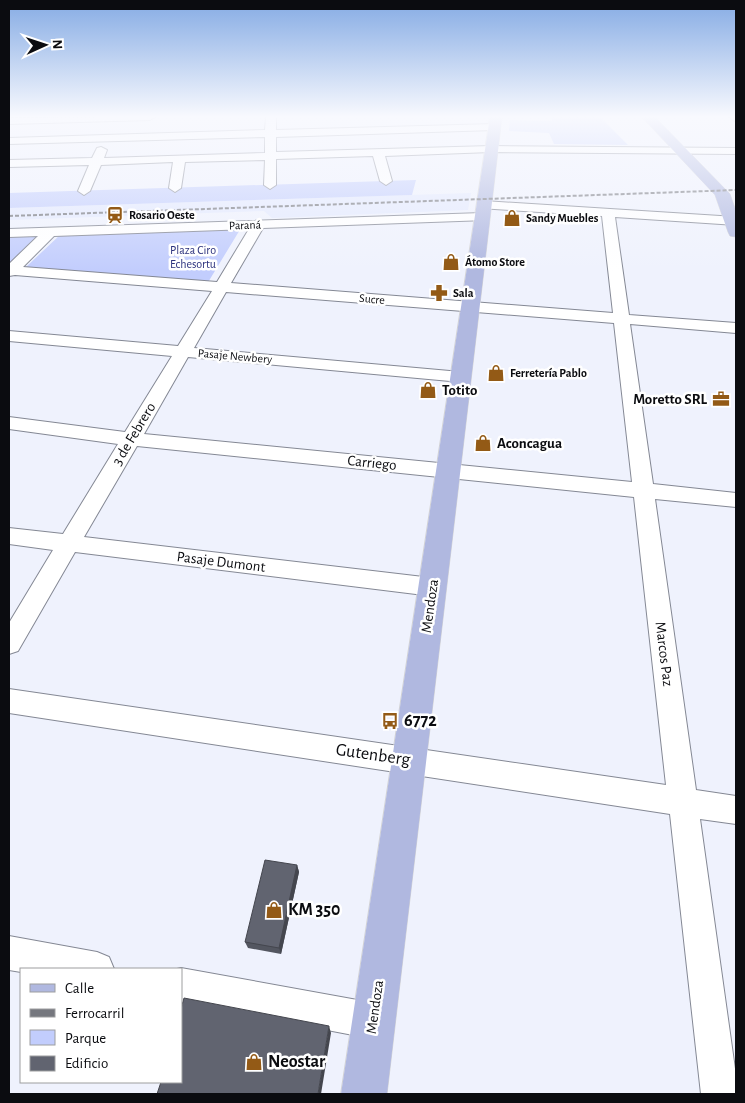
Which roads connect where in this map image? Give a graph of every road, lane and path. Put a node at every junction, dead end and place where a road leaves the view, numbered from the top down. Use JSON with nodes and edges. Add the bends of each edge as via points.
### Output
{"nodes":[{"id":1,"x":93,"y":168,"type":"edge"},
{"id":2,"x":178,"y":168,"type":"edge"},
{"id":3,"x":269,"y":168,"type":"edge"},
{"id":4,"x":383,"y":168,"type":"edge"},
{"id":5,"x":488,"y":168,"type":"edge"},
{"id":6,"x":698,"y":168,"type":"edge"},
{"id":7,"x":386,"y":181,"type":"dead end"},
{"id":8,"x":270,"y":185,"type":"dead end"},
{"id":9,"x":175,"y":188,"type":"dead end"},
{"id":10,"x":84,"y":191,"type":"dead end"},
{"id":11,"x":483,"y":211,"type":"junction"},
{"id":12,"x":608,"y":213,"type":"junction"},
{"id":13,"x":259,"y":224,"type":"junction"},
{"id":14,"x":735,"y":225,"type":"edge"},
{"id":15,"x":51,"y":231,"type":"junction"},
{"id":16,"x":9,"y":232,"type":"edge"},
{"id":17,"x":10,"y":271,"type":"edge"},
{"id":18,"x":221,"y":287,"type":"junction"},
{"id":19,"x":470,"y":307,"type":"junction"},
{"id":20,"x":621,"y":319,"type":"junction"},
{"id":21,"x":736,"y":328,"type":"edge"},
{"id":22,"x":9,"y":336,"type":"edge"},
{"id":23,"x":183,"y":352,"type":"junction"},
{"id":24,"x":461,"y":377,"type":"junction"},
{"id":25,"x":9,"y":424,"type":"edge"},
{"id":26,"x":131,"y":439,"type":"junction"},
{"id":27,"x":448,"y":471,"type":"junction"},
{"id":28,"x":643,"y":491,"type":"junction"},
{"id":29,"x":736,"y":500,"type":"edge"},
{"id":30,"x":9,"y":536,"type":"edge"},
{"id":31,"x":69,"y":543,"type":"junction"},
{"id":32,"x":432,"y":587,"type":"junction"},
{"id":33,"x":9,"y":644,"type":"edge"},
{"id":34,"x":9,"y":701,"type":"edge"},
{"id":35,"x":409,"y":761,"type":"junction"},
{"id":36,"x":683,"y":802,"type":"junction"},
{"id":37,"x":736,"y":810,"type":"edge"},
{"id":38,"x":9,"y":953,"type":"edge"},
{"id":39,"x":92,"y":968,"type":"edge"},
{"id":40,"x":182,"y":985,"type":"edge"},
{"id":41,"x":374,"y":1021,"type":"junction"},
{"id":42,"x":364,"y":1094,"type":"edge"},
{"id":43,"x":720,"y":1094,"type":"edge"}],
"edges":[{"from":1,"to":10,"type":"street"},
{"from":2,"to":9,"type":"street"},
{"from":3,"to":8,"type":"street"},
{"from":4,"to":7,"type":"street"},
{"from":5,"to":11,"type":"main road","name":"Mendoza"},
{"from":6,"to":14,"type":"main road","via":[[722,194]]},
{"from":11,"to":12,"type":"street","name":"Paraná"},
{"from":11,"to":13,"type":"street","name":"Paraná"},
{"from":11,"to":19,"type":"main road","name":"Mendoza"},
{"from":12,"to":14,"type":"street","name":"Paraná"},
{"from":12,"to":20,"type":"street","name":"Marcos Paz"},
{"from":13,"to":15,"type":"street","name":"Paraná"},
{"from":13,"to":18,"type":"street","name":"3 de Febrero"},
{"from":15,"to":16,"type":"street","name":"Paraná"},
{"from":15,"to":17,"type":"street"},
{"from":17,"to":18,"type":"street","name":"Sucre"},
{"from":18,"to":19,"type":"street","name":"Sucre"},
{"from":18,"to":23,"type":"street","name":"3 de Febrero"},
{"from":19,"to":20,"type":"street","name":"Sucre"},
{"from":19,"to":24,"type":"main road","name":"Mendoza"},
{"from":20,"to":21,"type":"street","name":"Sucre"},
{"from":20,"to":28,"type":"street","name":"Marcos Paz"},
{"from":22,"to":23,"type":"street","name":"Pasaje Newbery"},
{"from":23,"to":24,"type":"street","name":"Pasaje Newbery"},
{"from":23,"to":26,"type":"street","name":"3 de Febrero"},
{"from":24,"to":27,"type":"main road","name":"Mendoza"},
{"from":25,"to":26,"type":"street","name":"Carriego"},
{"from":26,"to":27,"type":"street","name":"Carriego"},
{"from":26,"to":31,"type":"street","name":"3 de Febrero"},
{"from":27,"to":28,"type":"street","name":"Carriego"},
{"from":27,"to":32,"type":"main road","name":"Mendoza"},
{"from":28,"to":29,"type":"street","name":"Carriego"},
{"from":28,"to":36,"type":"street","name":"Marcos Paz"},
{"from":30,"to":31,"type":"street","name":"Pasaje Dumont"},
{"from":31,"to":32,"type":"street","name":"Pasaje Dumont"},
{"from":31,"to":33,"type":"street","name":"3 de Febrero"},
{"from":32,"to":35,"type":"main road","name":"Mendoza"},
{"from":34,"to":35,"type":"street","name":"Gutenberg"},
{"from":35,"to":36,"type":"street","name":"Gutenberg"},
{"from":35,"to":41,"type":"main road","name":"Mendoza"},
{"from":36,"to":37,"type":"street","name":"Gutenberg"},
{"from":36,"to":43,"type":"street","name":"Marcos Paz"},
{"from":38,"to":39,"type":"street"},
{"from":40,"to":41,"type":"street"},
{"from":41,"to":42,"type":"main road","name":"Mendoza"}]}
